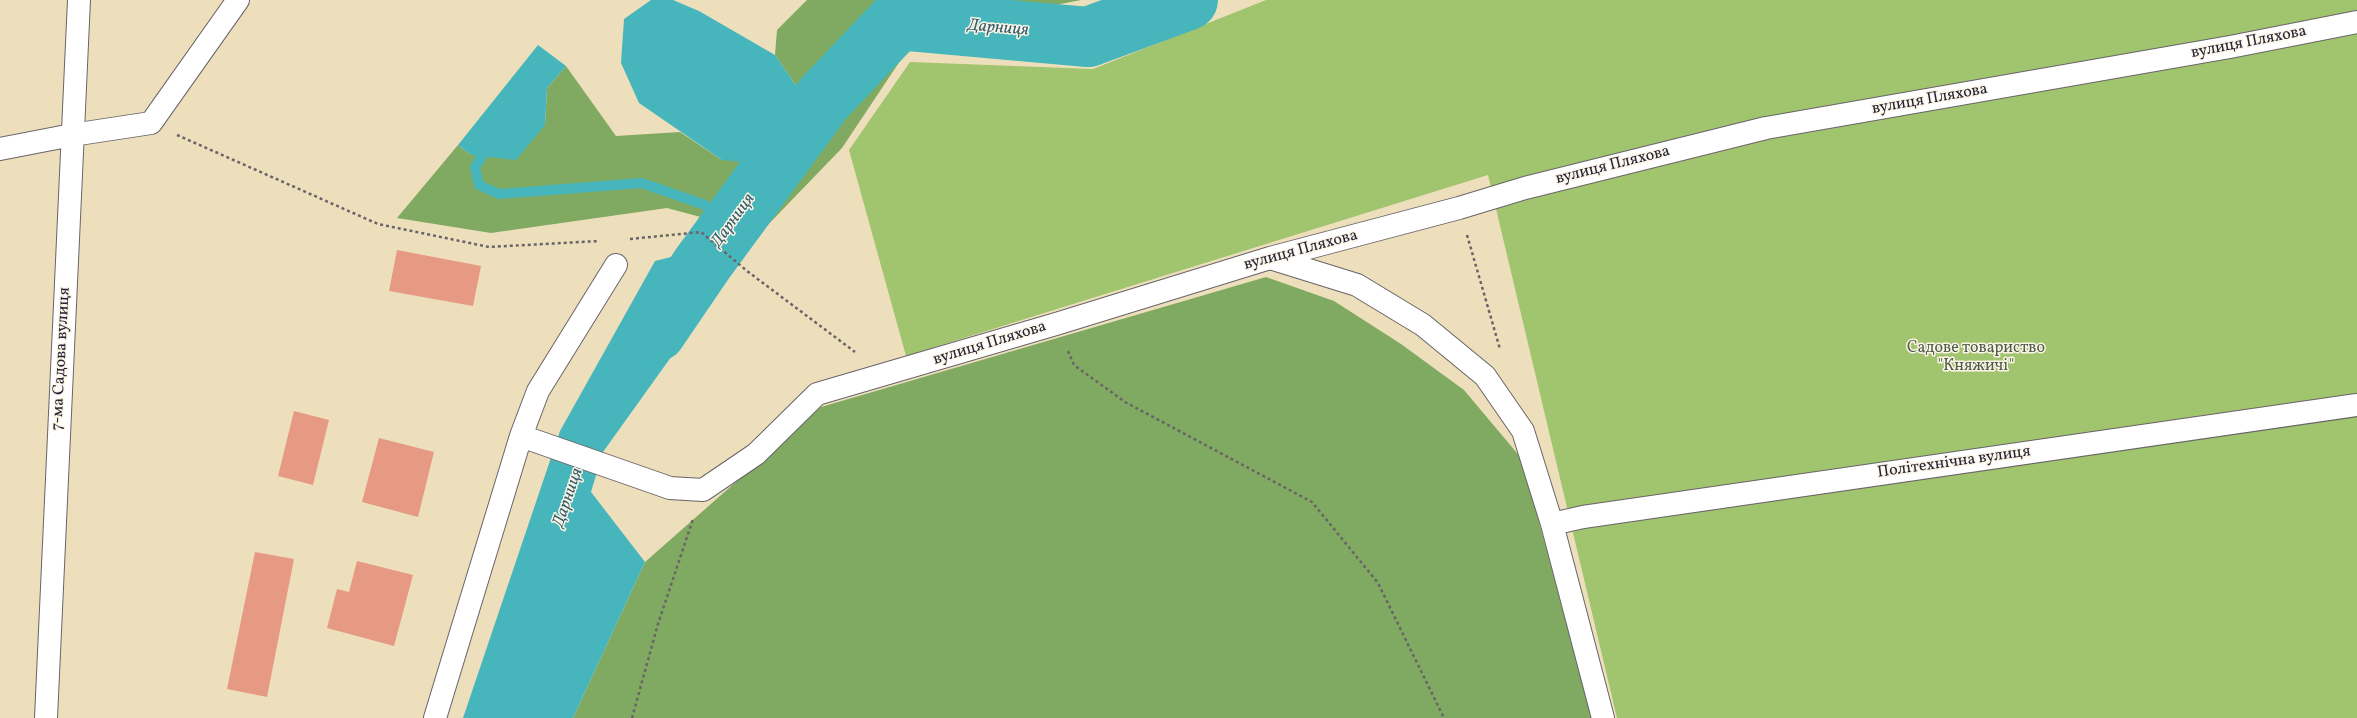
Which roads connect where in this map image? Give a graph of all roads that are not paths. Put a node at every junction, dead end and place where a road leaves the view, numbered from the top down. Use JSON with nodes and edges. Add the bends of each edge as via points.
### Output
{"nodes":[{"id":1,"x":80,"y":0,"type":"edge"},
{"id":2,"x":238,"y":0,"type":"edge"},
{"id":3,"x":2357,"y":22,"type":"edge"},
{"id":4,"x":72,"y":135,"type":"junction"},
{"id":5,"x":0,"y":149,"type":"edge"},
{"id":6,"x":1270,"y":258,"type":"junction"},
{"id":7,"x":616,"y":265,"type":"dead end"},
{"id":8,"x":2357,"y":405,"type":"edge"},
{"id":9,"x":521,"y":436,"type":"junction"},
{"id":10,"x":1552,"y":524,"type":"junction"},
{"id":11,"x":46,"y":718,"type":"edge"},
{"id":12,"x":435,"y":718,"type":"edge"},
{"id":13,"x":1603,"y":718,"type":"edge"}],
"edges":[{"from":1,"to":4,"type":"street","name":"7-ма Садова вулиця"},
{"from":2,"to":4,"type":"street","via":[[151,123]]},
{"from":3,"to":6,"type":"street","name":"вулиця Пляхова","via":[[2230,47],[1766,128],[1525,188]]},
{"from":4,"to":5,"type":"street"},
{"from":4,"to":11,"type":"street","name":"7-ма Садова вулиця"},
{"from":6,"to":9,"type":"street","name":"вулиця Пляхова","via":[[817,394],[756,454],[703,490],[670,488]]},
{"from":6,"to":10,"type":"street","via":[[1357,285],[1423,325],[1485,376],[1523,431]]},
{"from":7,"to":9,"type":"street","via":[[538,391]]},
{"from":8,"to":10,"type":"street","name":"Політехнічна вулиця","via":[[1583,517]]},
{"from":9,"to":12,"type":"street"},
{"from":10,"to":13,"type":"street"}]}
